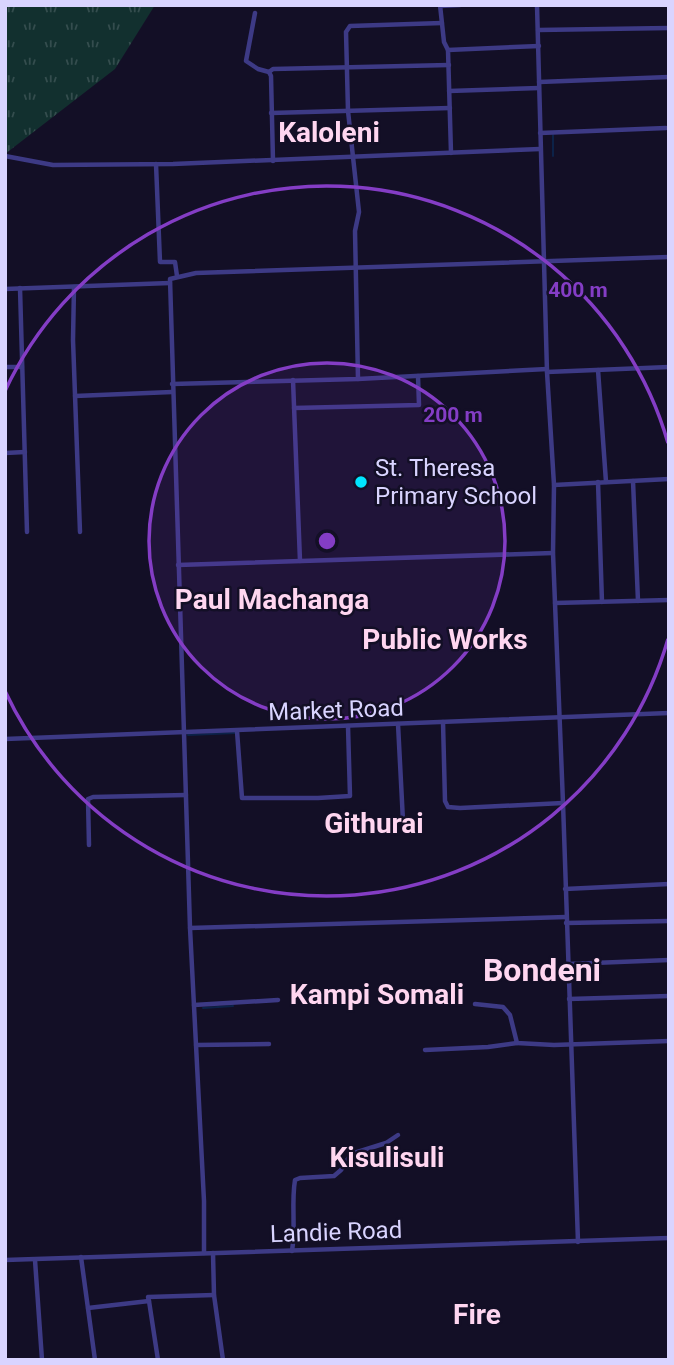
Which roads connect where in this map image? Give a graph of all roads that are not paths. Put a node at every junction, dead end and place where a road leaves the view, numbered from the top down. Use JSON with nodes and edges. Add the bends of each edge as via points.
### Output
{"nodes":[{"id":1,"x":460,"y":5,"type":"edge"},
{"id":2,"x":537,"y":5,"type":"edge"},
{"id":3,"x":440,"y":6,"type":"edge"},
{"id":4,"x":255,"y":13,"type":"dead end"},
{"id":5,"x":442,"y":23,"type":"junction"},
{"id":6,"x":669,"y":28,"type":"edge"},
{"id":7,"x":538,"y":30,"type":"junction"},
{"id":8,"x":539,"y":46,"type":"junction"},
{"id":9,"x":448,"y":50,"type":"junction"},
{"id":10,"x":449,"y":65,"type":"junction"},
{"id":11,"x":349,"y":69,"type":"junction"},
{"id":12,"x":269,"y":72,"type":"junction"},
{"id":13,"x":669,"y":77,"type":"edge"},
{"id":14,"x":539,"y":85,"type":"junction"},
{"id":15,"x":449,"y":91,"type":"junction"},
{"id":16,"x":450,"y":108,"type":"junction"},
{"id":17,"x":348,"y":111,"type":"junction"},
{"id":18,"x":271,"y":113,"type":"junction"},
{"id":19,"x":666,"y":128,"type":"dead end"},
{"id":20,"x":540,"y":133,"type":"junction"},
{"id":21,"x":540,"y":149,"type":"junction"},
{"id":22,"x":451,"y":153,"type":"junction"},
{"id":23,"x":5,"y":156,"type":"edge"},
{"id":24,"x":352,"y":156,"type":"junction"},
{"id":25,"x":274,"y":161,"type":"junction"},
{"id":26,"x":156,"y":164,"type":"junction"},
{"id":27,"x":669,"y":257,"type":"edge"},
{"id":28,"x":544,"y":261,"type":"junction"},
{"id":29,"x":356,"y":262,"type":"junction"},
{"id":30,"x":177,"y":276,"type":"junction"},
{"id":31,"x":170,"y":283,"type":"junction"},
{"id":32,"x":74,"y":287,"type":"junction"},
{"id":33,"x":19,"y":288,"type":"junction"},
{"id":34,"x":5,"y":289,"type":"edge"},
{"id":35,"x":5,"y":367,"type":"edge"},
{"id":36,"x":22,"y":367,"type":"junction"},
{"id":37,"x":669,"y":367,"type":"edge"},
{"id":38,"x":598,"y":370,"type":"junction"},
{"id":39,"x":547,"y":371,"type":"junction"},
{"id":40,"x":418,"y":376,"type":"junction"},
{"id":41,"x":358,"y":379,"type":"junction"},
{"id":42,"x":293,"y":380,"type":"junction"},
{"id":43,"x":172,"y":384,"type":"junction"},
{"id":44,"x":172,"y":392,"type":"junction"},
{"id":45,"x":75,"y":396,"type":"junction"},
{"id":46,"x":295,"y":408,"type":"junction"},
{"id":47,"x":25,"y":452,"type":"junction"},
{"id":48,"x":5,"y":453,"type":"edge"},
{"id":49,"x":669,"y":479,"type":"edge"},
{"id":50,"x":633,"y":481,"type":"junction"},
{"id":51,"x":598,"y":482,"type":"junction"},
{"id":52,"x":606,"y":482,"type":"junction"},
{"id":53,"x":554,"y":485,"type":"junction"},
{"id":54,"x":27,"y":532,"type":"dead end"},
{"id":55,"x":80,"y":532,"type":"dead end"},
{"id":56,"x":552,"y":553,"type":"junction"},
{"id":57,"x":300,"y":561,"type":"junction"},
{"id":58,"x":178,"y":565,"type":"junction"},
{"id":59,"x":669,"y":600,"type":"edge"},
{"id":60,"x":638,"y":601,"type":"junction"},
{"id":61,"x":602,"y":602,"type":"junction"},
{"id":62,"x":555,"y":603,"type":"junction"},
{"id":63,"x":669,"y":713,"type":"edge"},
{"id":64,"x":559,"y":716,"type":"junction"},
{"id":65,"x":443,"y":722,"type":"junction"},
{"id":66,"x":398,"y":724,"type":"junction"},
{"id":67,"x":348,"y":726,"type":"junction"},
{"id":68,"x":237,"y":731,"type":"junction"},
{"id":69,"x":184,"y":733,"type":"junction"},
{"id":70,"x":5,"y":739,"type":"edge"},
{"id":71,"x":186,"y":795,"type":"junction"},
{"id":72,"x":564,"y":803,"type":"junction"},
{"id":73,"x":404,"y":821,"type":"dead end"},
{"id":74,"x":89,"y":845,"type":"dead end"},
{"id":75,"x":669,"y":884,"type":"edge"},
{"id":76,"x":565,"y":889,"type":"junction"},
{"id":77,"x":566,"y":920,"type":"junction"},
{"id":78,"x":669,"y":921,"type":"edge"},
{"id":79,"x":190,"y":928,"type":"junction"},
{"id":80,"x":669,"y":960,"type":"edge"},
{"id":81,"x":568,"y":964,"type":"junction"},
{"id":82,"x":669,"y":996,"type":"edge"},
{"id":83,"x":569,"y":999,"type":"junction"},
{"id":84,"x":278,"y":1000,"type":"dead end"},
{"id":85,"x":475,"y":1004,"type":"dead end"},
{"id":86,"x":194,"y":1005,"type":"junction"},
{"id":87,"x":669,"y":1041,"type":"edge"},
{"id":88,"x":517,"y":1043,"type":"junction"},
{"id":89,"x":269,"y":1044,"type":"dead end"},
{"id":90,"x":571,"y":1044,"type":"junction"},
{"id":91,"x":196,"y":1045,"type":"junction"},
{"id":92,"x":425,"y":1049,"type":"dead end"},
{"id":93,"x":398,"y":1135,"type":"dead end"},
{"id":94,"x":669,"y":1238,"type":"edge"},
{"id":95,"x":578,"y":1242,"type":"junction"},
{"id":96,"x":292,"y":1251,"type":"junction"},
{"id":97,"x":204,"y":1253,"type":"junction"},
{"id":98,"x":214,"y":1253,"type":"junction"},
{"id":99,"x":81,"y":1257,"type":"junction"},
{"id":100,"x":35,"y":1259,"type":"junction"},
{"id":101,"x":5,"y":1260,"type":"edge"},
{"id":102,"x":214,"y":1294,"type":"junction"},
{"id":103,"x":149,"y":1301,"type":"junction"},
{"id":104,"x":88,"y":1308,"type":"junction"},
{"id":105,"x":42,"y":1360,"type":"edge"},
{"id":106,"x":95,"y":1360,"type":"edge"},
{"id":107,"x":158,"y":1360,"type":"edge"},
{"id":108,"x":223,"y":1360,"type":"edge"}],
"edges":[{"from":1,"to":3,"type":"street"},
{"from":2,"to":7,"type":"street"},
{"from":3,"to":5,"type":"street"},
{"from":4,"to":12,"type":"street","via":[[246,61]]},
{"from":5,"to":9,"type":"street"},
{"from":5,"to":11,"type":"street","via":[[350,26],[346,32]]},
{"from":6,"to":7,"type":"street"},
{"from":7,"to":8,"type":"street"},
{"from":8,"to":9,"type":"street"},
{"from":8,"to":14,"type":"street"},
{"from":9,"to":10,"type":"street"},
{"from":10,"to":11,"type":"street"},
{"from":10,"to":15,"type":"street"},
{"from":11,"to":12,"type":"street"},
{"from":11,"to":17,"type":"street"},
{"from":12,"to":18,"type":"street"},
{"from":13,"to":14,"type":"street"},
{"from":14,"to":15,"type":"street"},
{"from":14,"to":20,"type":"street"},
{"from":15,"to":16,"type":"street"},
{"from":16,"to":17,"type":"street"},
{"from":16,"to":22,"type":"street"},
{"from":17,"to":18,"type":"street"},
{"from":17,"to":24,"type":"street"},
{"from":18,"to":25,"type":"street"},
{"from":19,"to":20,"type":"street"},
{"from":20,"to":21,"type":"street"},
{"from":21,"to":22,"type":"street"},
{"from":21,"to":28,"type":"street"},
{"from":22,"to":24,"type":"street"},
{"from":23,"to":26,"type":"street","via":[[53,165]]},
{"from":24,"to":25,"type":"street"},
{"from":24,"to":29,"type":"street","via":[[359,212]]},
{"from":25,"to":26,"type":"street"},
{"from":26,"to":30,"type":"street","via":[[160,262],[175,265]]},
{"from":27,"to":28,"type":"street"},
{"from":28,"to":29,"type":"street"},
{"from":28,"to":39,"type":"street"},
{"from":29,"to":30,"type":"street"},
{"from":29,"to":41,"type":"street"},
{"from":30,"to":31,"type":"street"},
{"from":31,"to":32,"type":"street"},
{"from":31,"to":43,"type":"street"},
{"from":32,"to":33,"type":"street"},
{"from":32,"to":45,"type":"street"},
{"from":33,"to":34,"type":"street"},
{"from":33,"to":36,"type":"street"},
{"from":35,"to":36,"type":"street"},
{"from":36,"to":47,"type":"street"},
{"from":37,"to":38,"type":"street"},
{"from":38,"to":39,"type":"street"},
{"from":38,"to":52,"type":"street"},
{"from":39,"to":40,"type":"street"},
{"from":39,"to":53,"type":"street"},
{"from":40,"to":41,"type":"street"},
{"from":40,"to":46,"type":"street","via":[[419,405]]},
{"from":41,"to":42,"type":"street"},
{"from":42,"to":43,"type":"street"},
{"from":42,"to":46,"type":"street"},
{"from":43,"to":44,"type":"street"},
{"from":44,"to":45,"type":"street"},
{"from":44,"to":58,"type":"street"},
{"from":45,"to":55,"type":"street"},
{"from":46,"to":57,"type":"street"},
{"from":47,"to":48,"type":"street"},
{"from":47,"to":54,"type":"street"},
{"from":49,"to":50,"type":"street"},
{"from":50,"to":52,"type":"street"},
{"from":50,"to":60,"type":"street"},
{"from":51,"to":52,"type":"street"},
{"from":51,"to":53,"type":"street"},
{"from":51,"to":61,"type":"street"},
{"from":53,"to":56,"type":"street"},
{"from":56,"to":57,"type":"street"},
{"from":56,"to":62,"type":"street"},
{"from":57,"to":58,"type":"street"},
{"from":58,"to":69,"type":"street"},
{"from":59,"to":60,"type":"street"},
{"from":60,"to":61,"type":"street"},
{"from":61,"to":62,"type":"street"},
{"from":62,"to":64,"type":"street"},
{"from":63,"to":64,"type":"street","name":"Market Road"},
{"from":64,"to":65,"type":"street","name":"Market Road"},
{"from":64,"to":72,"type":"street"},
{"from":65,"to":66,"type":"street","name":"Market Road"},
{"from":65,"to":72,"type":"street","via":[[445,801],[449,807]]},
{"from":66,"to":67,"type":"street","name":"Market Road"},
{"from":66,"to":73,"type":"street"},
{"from":67,"to":68,"type":"street","name":"Market Road"},
{"from":67,"to":68,"type":"street","via":[[350,796],[318,798],[242,798]]},
{"from":68,"to":69,"type":"street","name":"Market Road"},
{"from":69,"to":70,"type":"street","name":"Market Road"},
{"from":69,"to":71,"type":"street"},
{"from":71,"to":74,"type":"street","via":[[88,799]]},
{"from":71,"to":79,"type":"street"},
{"from":72,"to":76,"type":"street"},
{"from":75,"to":76,"type":"street"},
{"from":76,"to":77,"type":"street"},
{"from":77,"to":78,"type":"street"},
{"from":77,"to":79,"type":"street"},
{"from":77,"to":81,"type":"street"},
{"from":79,"to":86,"type":"street"},
{"from":80,"to":81,"type":"street"},
{"from":81,"to":83,"type":"street"},
{"from":82,"to":83,"type":"street"},
{"from":83,"to":90,"type":"street"},
{"from":84,"to":86,"type":"street"},
{"from":85,"to":88,"type":"street","via":[[503,1007],[510,1015]]},
{"from":86,"to":91,"type":"street"},
{"from":87,"to":90,"type":"street"},
{"from":88,"to":90,"type":"street"},
{"from":88,"to":92,"type":"street"},
{"from":89,"to":91,"type":"street"},
{"from":90,"to":95,"type":"street"},
{"from":91,"to":97,"type":"street"},
{"from":93,"to":96,"type":"street","via":[[351,1154],[334,1175],[295,1181]]},
{"from":94,"to":95,"type":"street","name":"Landie Road"},
{"from":95,"to":96,"type":"street","name":"Landie Road"},
{"from":96,"to":98,"type":"street","name":"Landie Road"},
{"from":97,"to":98,"type":"street","name":"Landie Road"},
{"from":97,"to":99,"type":"street","name":"Landie Road"},
{"from":98,"to":102,"type":"street"},
{"from":99,"to":100,"type":"street","name":"Landie Road"},
{"from":99,"to":104,"type":"street"},
{"from":100,"to":101,"type":"street","name":"Landie Road"},
{"from":100,"to":105,"type":"street"},
{"from":102,"to":103,"type":"street","via":[[148,1297]]},
{"from":102,"to":108,"type":"street"},
{"from":103,"to":104,"type":"street"},
{"from":103,"to":107,"type":"street"},
{"from":104,"to":106,"type":"street"}]}
